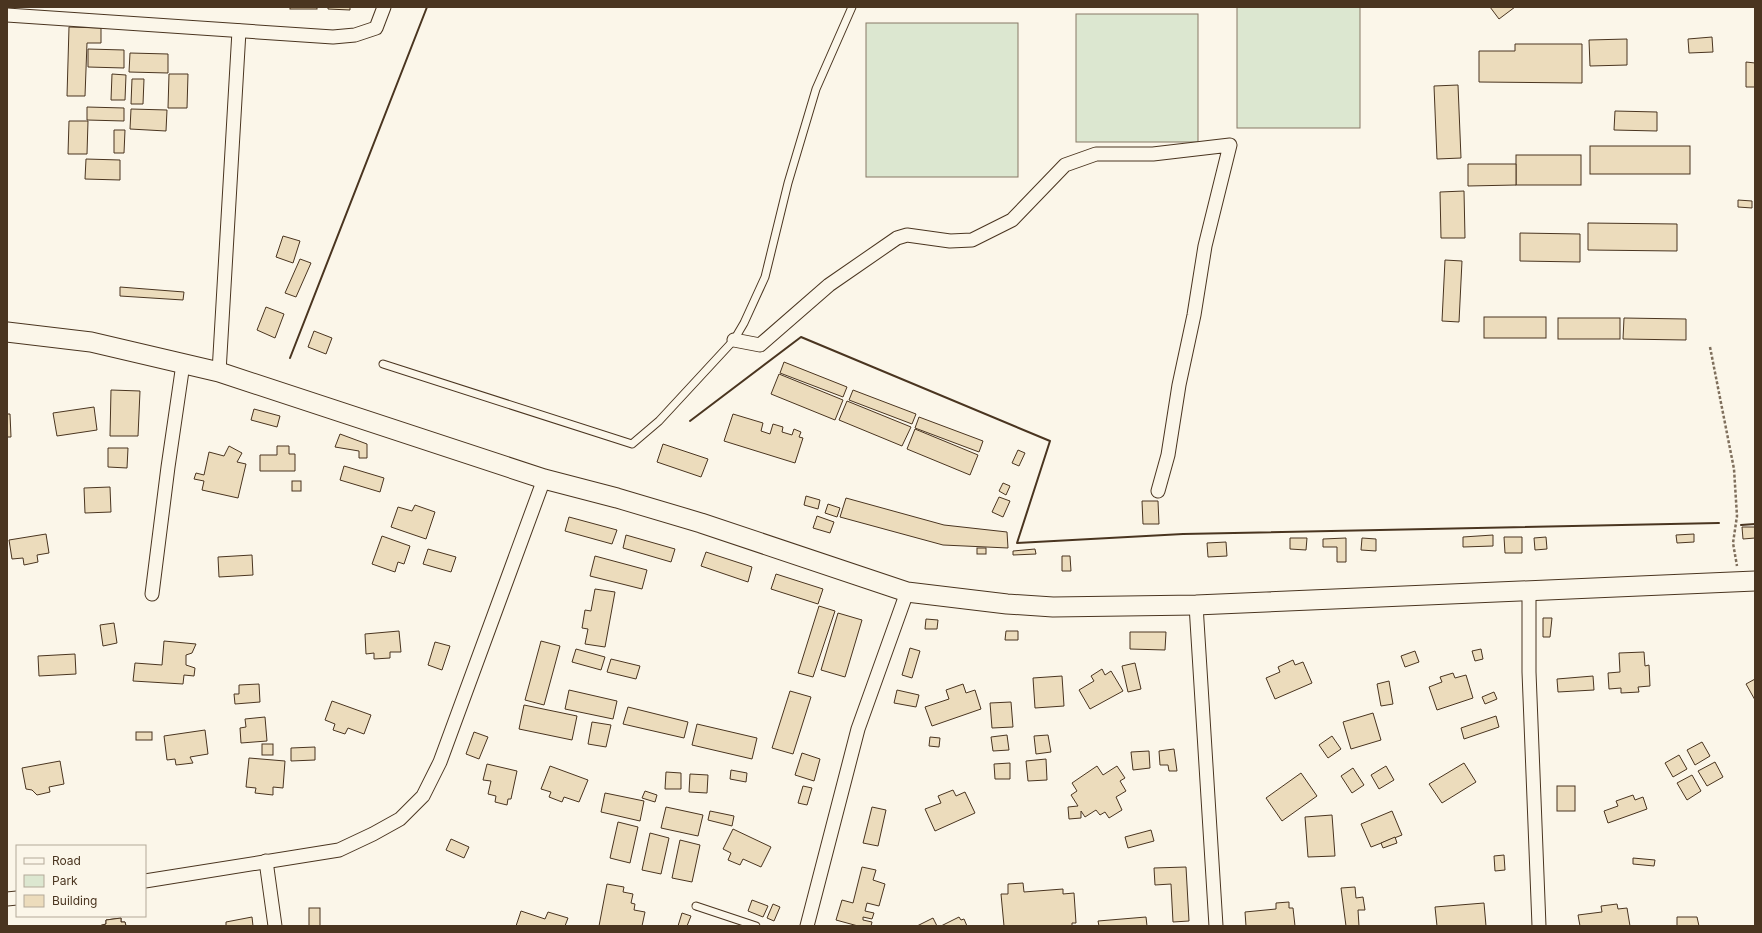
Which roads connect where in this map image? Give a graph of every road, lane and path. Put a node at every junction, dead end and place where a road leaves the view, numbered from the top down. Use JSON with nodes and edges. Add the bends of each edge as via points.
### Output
{"nodes":[{"id":1,"x":384,"y":7,"type":"edge"},
{"id":2,"x":852,"y":7,"type":"edge"},
{"id":3,"x":7,"y":15,"type":"edge"},
{"id":4,"x":239,"y":31,"type":"junction"},
{"id":5,"x":7,"y":332,"type":"edge"},
{"id":6,"x":734,"y":340,"type":"junction"},
{"id":7,"x":1710,"y":347,"type":"dead end"},
{"id":8,"x":183,"y":364,"type":"junction"},
{"id":9,"x":383,"y":364,"type":"dead end"},
{"id":10,"x":219,"y":372,"type":"junction"},
{"id":11,"x":544,"y":479,"type":"junction"},
{"id":12,"x":1158,"y":491,"type":"dead end"},
{"id":13,"x":1747,"y":581,"type":"edge"},
{"id":14,"x":1529,"y":589,"type":"junction"},
{"id":15,"x":907,"y":592,"type":"junction"},
{"id":16,"x":152,"y":594,"type":"dead end"},
{"id":17,"x":1196,"y":605,"type":"junction"},
{"id":18,"x":266,"y":861,"type":"junction"},
{"id":19,"x":146,"y":881,"type":"edge"},
{"id":20,"x":696,"y":906,"type":"dead end"},
{"id":21,"x":275,"y":926,"type":"edge"},
{"id":22,"x":756,"y":926,"type":"edge"},
{"id":23,"x":807,"y":926,"type":"edge"},
{"id":24,"x":1216,"y":926,"type":"edge"},
{"id":25,"x":1539,"y":926,"type":"edge"}],
"edges":[{"from":1,"to":4,"type":"street","via":[[376,28],[355,35],[333,37]]},
{"from":2,"to":6,"type":"lane","via":[[816,89],[788,183],[765,277]]},
{"from":3,"to":4,"type":"street"},
{"from":4,"to":10,"type":"street"},
{"from":5,"to":8,"type":"street","via":[[91,342]]},
{"from":6,"to":9,"type":"lane","via":[[659,421],[632,444]]},
{"from":6,"to":12,"type":"street","via":[[760,346],[829,286],[897,238],[907,235],[950,242],[972,240],[1012,220],[1065,166],[1096,154],[1153,154],[1230,145],[1205,246],[1168,455]]},
{"from":7,"to":13,"type":"path","via":[[1734,469],[1737,516],[1733,543]]},
{"from":8,"to":10,"type":"street"},
{"from":8,"to":16,"type":"street"},
{"from":10,"to":11,"type":"street"},
{"from":11,"to":15,"type":"street","via":[[701,522]]},
{"from":11,"to":18,"type":"street","via":[[440,762],[423,796],[400,819],[339,850]]},
{"from":13,"to":14,"type":"street"},
{"from":14,"to":17,"type":"street"},
{"from":14,"to":25,"type":"street","via":[[1529,672]]},
{"from":15,"to":17,"type":"street","via":[[1054,607]]},
{"from":15,"to":23,"type":"street","via":[[858,729]]},
{"from":17,"to":24,"type":"street"},
{"from":18,"to":19,"type":"street"},
{"from":18,"to":21,"type":"street"},
{"from":20,"to":22,"type":"lane"}]}
